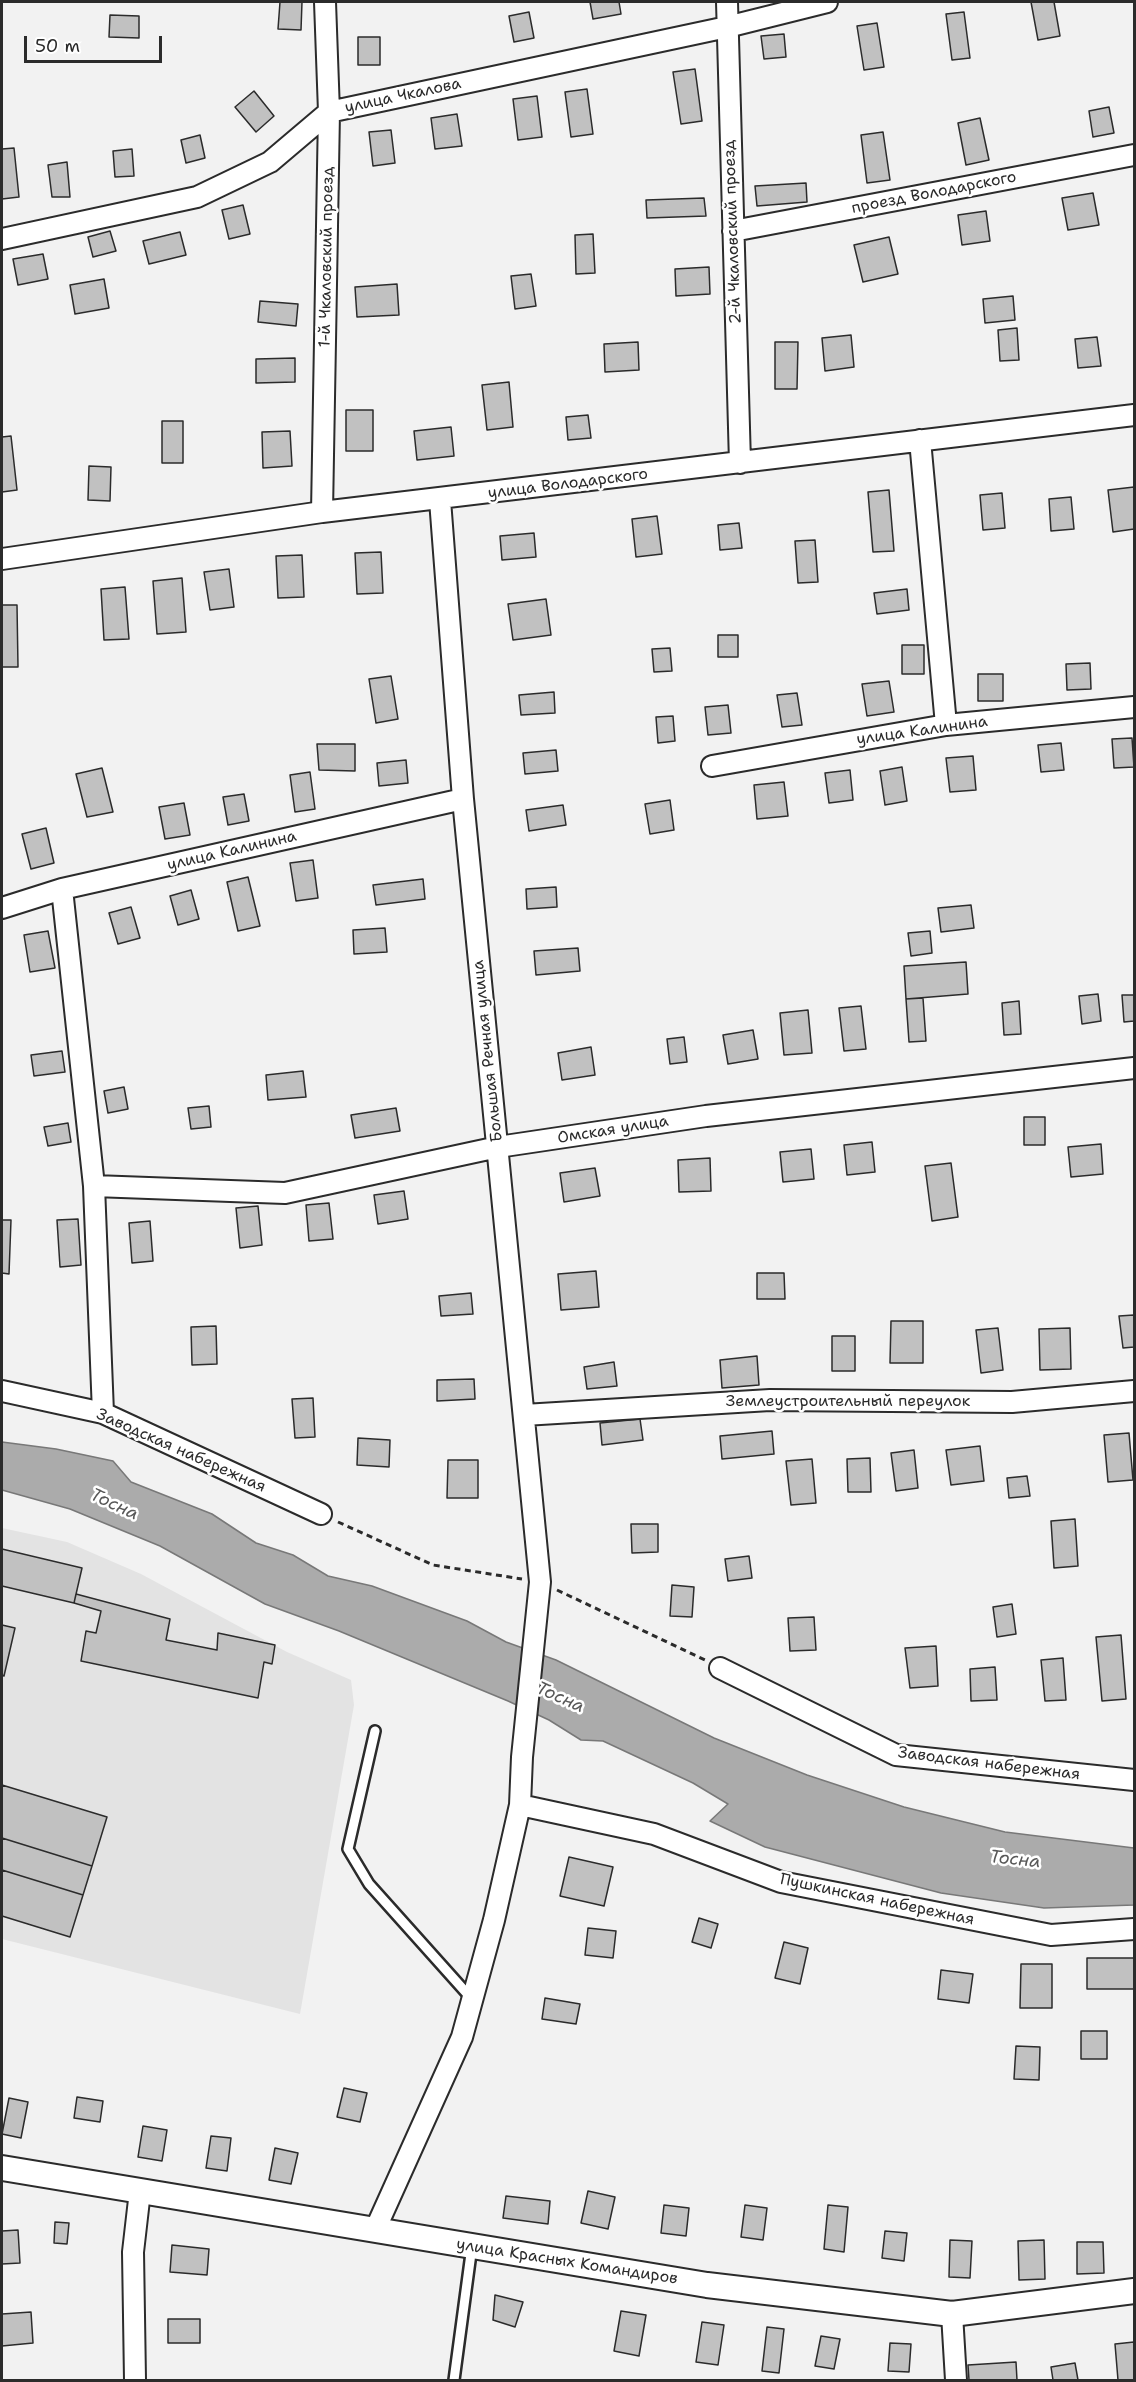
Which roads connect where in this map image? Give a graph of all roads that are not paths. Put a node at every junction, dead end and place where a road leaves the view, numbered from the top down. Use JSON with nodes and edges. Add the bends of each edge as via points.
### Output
{"nodes":[{"id":1,"x":325,"y":2,"type":"edge"},
{"id":2,"x":727,"y":2,"type":"edge"},
{"id":3,"x":828,"y":2,"type":"edge"},
{"id":4,"x":727,"y":27,"type":"junction"},
{"id":5,"x":329,"y":112,"type":"junction"},
{"id":6,"x":1134,"y":155,"type":"edge"},
{"id":7,"x":733,"y":231,"type":"junction"},
{"id":8,"x":2,"y":239,"type":"edge"},
{"id":9,"x":1134,"y":415,"type":"edge"},
{"id":10,"x":920,"y":440,"type":"junction"},
{"id":11,"x":740,"y":463,"type":"junction"},
{"id":12,"x":440,"y":500,"type":"junction"},
{"id":13,"x":322,"y":513,"type":"junction"},
{"id":14,"x":2,"y":559,"type":"edge"},
{"id":15,"x":1134,"y":707,"type":"edge"},
{"id":16,"x":946,"y":725,"type":"junction"},
{"id":17,"x":712,"y":766,"type":"dead end"},
{"id":18,"x":463,"y":799,"type":"junction"},
{"id":19,"x":62,"y":889,"type":"junction"},
{"id":20,"x":2,"y":908,"type":"edge"},
{"id":21,"x":1134,"y":1068,"type":"edge"},
{"id":22,"x":498,"y":1148,"type":"junction"},
{"id":23,"x":94,"y":1186,"type":"junction"},
{"id":24,"x":2,"y":1391,"type":"edge"},
{"id":25,"x":1134,"y":1391,"type":"edge"},
{"id":26,"x":103,"y":1413,"type":"junction"},
{"id":27,"x":525,"y":1415,"type":"junction"},
{"id":28,"x":321,"y":1514,"type":"dead end"},
{"id":29,"x":720,"y":1668,"type":"dead end"},
{"id":30,"x":375,"y":1731,"type":"dead end"},
{"id":31,"x":1134,"y":1780,"type":"edge"},
{"id":32,"x":520,"y":1805,"type":"junction"},
{"id":33,"x":1134,"y":1929,"type":"edge"},
{"id":34,"x":472,"y":2000,"type":"junction"},
{"id":35,"x":2,"y":2168,"type":"edge"},
{"id":36,"x":140,"y":2191,"type":"junction"},
{"id":37,"x":375,"y":2230,"type":"junction"},
{"id":38,"x":472,"y":2246,"type":"junction"},
{"id":39,"x":1134,"y":2291,"type":"edge"},
{"id":40,"x":952,"y":2314,"type":"junction"},
{"id":41,"x":135,"y":2380,"type":"edge"},
{"id":42,"x":454,"y":2380,"type":"edge"},
{"id":43,"x":956,"y":2380,"type":"edge"}],
"edges":[{"from":1,"to":5,"type":"street","name":"1-й Чкаловский проезд"},
{"from":2,"to":4,"type":"street","name":"2-й Чкаловский проезд"},
{"from":3,"to":4,"type":"street","name":"улица Чкалова"},
{"from":4,"to":5,"type":"street","name":"улица Чкалова"},
{"from":4,"to":7,"type":"street","name":"2-й Чкаловский проезд"},
{"from":5,"to":8,"type":"street","name":"улица Чкалова","via":[[270,162],[197,197]]},
{"from":5,"to":13,"type":"street","name":"1-й Чкаловский проезд"},
{"from":6,"to":7,"type":"street","name":"проезд Володарского"},
{"from":7,"to":11,"type":"street","name":"2-й Чкаловский проезд"},
{"from":9,"to":10,"type":"street","name":"улица Володарского"},
{"from":10,"to":11,"type":"street","name":"улица Володарского"},
{"from":10,"to":16,"type":"street"},
{"from":11,"to":12,"type":"street","name":"улица Володарского"},
{"from":12,"to":13,"type":"street","name":"улица Володарского"},
{"from":12,"to":18,"type":"street","name":"Большая Речная улица"},
{"from":13,"to":14,"type":"street","name":"улица Володарского"},
{"from":15,"to":16,"type":"street","name":"улица Калинина"},
{"from":16,"to":17,"type":"street","name":"улица Калинина"},
{"from":18,"to":19,"type":"street","name":"улица Калинина"},
{"from":18,"to":22,"type":"street","name":"Большая Речная улица"},
{"from":19,"to":20,"type":"street","name":"улица Калинина"},
{"from":19,"to":23,"type":"street"},
{"from":21,"to":22,"type":"street","name":"Омская улица","via":[[706,1116]]},
{"from":22,"to":23,"type":"street","name":"Омская улица","via":[[285,1193]]},
{"from":22,"to":27,"type":"street","name":"Большая Речная улица"},
{"from":23,"to":26,"type":"street"},
{"from":24,"to":26,"type":"street","name":"Заводская набережная"},
{"from":25,"to":27,"type":"street","name":"Землеустроительный переулок","via":[[1012,1402],[770,1400]]},
{"from":26,"to":28,"type":"street","name":"Заводская набережная"},
{"from":27,"to":32,"type":"street","name":"Большая Речная улица","via":[[540,1582]]},
{"from":29,"to":31,"type":"street","name":"Заводская набережная","via":[[896,1755]]},
{"from":30,"to":34,"type":"lane","via":[[348,1849],[369,1884]]},
{"from":32,"to":33,"type":"street","name":"Пушкинская набережная","via":[[654,1834],[781,1882],[1051,1935]]},
{"from":32,"to":34,"type":"street","name":"Большая Речная улица"},
{"from":34,"to":37,"type":"street","name":"Большая Речная улица","via":[[462,2037]]},
{"from":35,"to":36,"type":"street","name":"улица Красных Командиров"},
{"from":36,"to":37,"type":"street","name":"улица Красных Командиров"},
{"from":36,"to":41,"type":"street","via":[[133,2252]]},
{"from":37,"to":38,"type":"street","name":"улица Красных Командиров"},
{"from":38,"to":40,"type":"street","name":"улица Красных Командиров","via":[[707,2284]]},
{"from":38,"to":42,"type":"lane"},
{"from":39,"to":40,"type":"street","name":"улица Красных Командиров"},
{"from":40,"to":43,"type":"street"}]}
